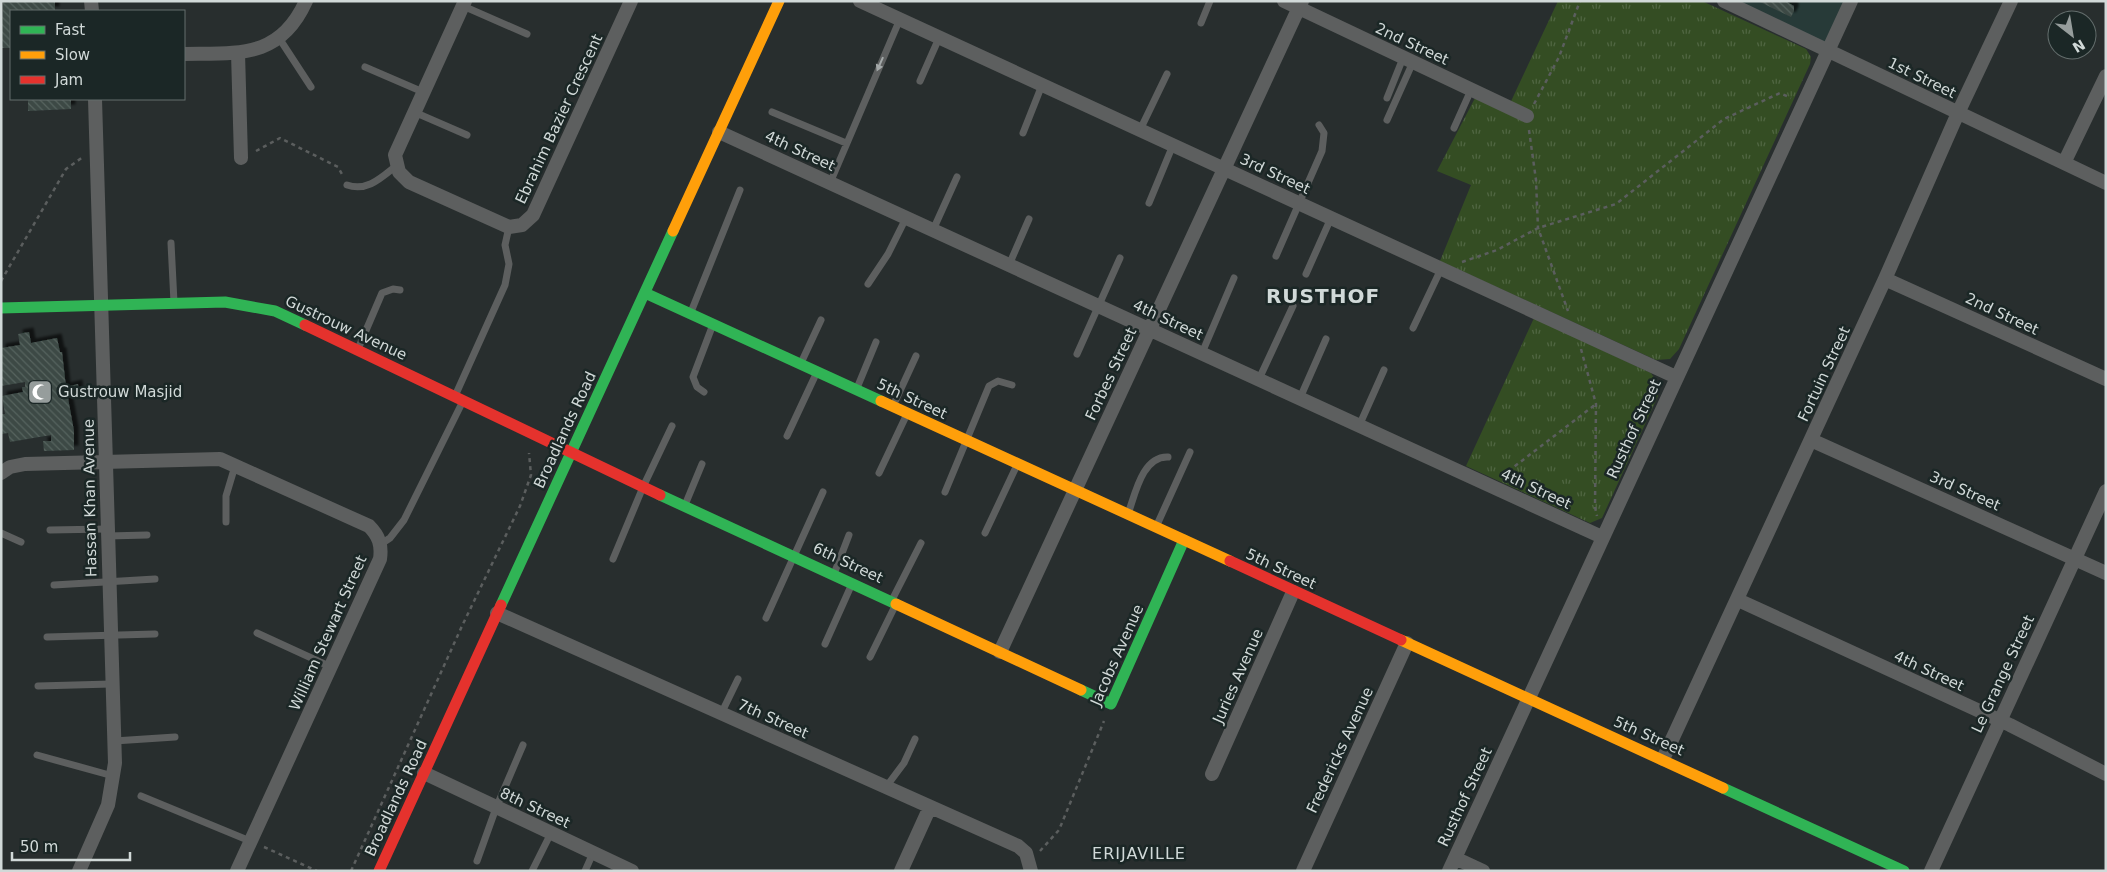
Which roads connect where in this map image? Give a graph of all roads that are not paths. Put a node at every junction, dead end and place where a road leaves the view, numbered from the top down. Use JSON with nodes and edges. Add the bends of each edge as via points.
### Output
{"nodes":[{"id":1,"x":306,"y":1,"type":"edge"},
{"id":2,"x":631,"y":1,"type":"edge"},
{"id":3,"x":779,"y":1,"type":"edge"},
{"id":4,"x":860,"y":1,"type":"edge"},
{"id":5,"x":1210,"y":1,"type":"edge"},
{"id":6,"x":1284,"y":1,"type":"edge"},
{"id":7,"x":1724,"y":1,"type":"edge"},
{"id":8,"x":1850,"y":1,"type":"edge"},
{"id":9,"x":2011,"y":1,"type":"edge"},
{"id":10,"x":464,"y":4,"type":"edge"},
{"id":11,"x":1301,"y":5,"type":"edge"},
{"id":12,"x":900,"y":19,"type":"junction"},
{"id":13,"x":1201,"y":23,"type":"dead end"},
{"id":14,"x":527,"y":34,"type":"dead end"},
{"id":15,"x":279,"y":38,"type":"junction"},
{"id":16,"x":939,"y":38,"type":"junction"},
{"id":17,"x":1826,"y":50,"type":"junction"},
{"id":18,"x":238,"y":52,"type":"junction"},
{"id":19,"x":185,"y":54,"type":"edge"},
{"id":20,"x":1408,"y":60,"type":"junction"},
{"id":21,"x":365,"y":67,"type":"dead end"},
{"id":22,"x":1167,"y":74,"type":"dead end"},
{"id":23,"x":2106,"y":76,"type":"edge"},
{"id":24,"x":920,"y":81,"type":"dead end"},
{"id":25,"x":1042,"y":85,"type":"junction"},
{"id":26,"x":311,"y":87,"type":"dead end"},
{"id":27,"x":1471,"y":90,"type":"junction"},
{"id":28,"x":423,"y":92,"type":"junction"},
{"id":29,"x":1387,"y":98,"type":"dead end"},
{"id":30,"x":95,"y":100,"type":"edge"},
{"id":31,"x":414,"y":111,"type":"junction"},
{"id":32,"x":772,"y":112,"type":"dead end"},
{"id":33,"x":1958,"y":113,"type":"junction"},
{"id":34,"x":1527,"y":116,"type":"road end"},
{"id":35,"x":1387,"y":120,"type":"dead end"},
{"id":36,"x":1319,"y":125,"type":"dead end"},
{"id":37,"x":1454,"y":128,"type":"dead end"},
{"id":38,"x":1140,"y":130,"type":"junction"},
{"id":39,"x":719,"y":132,"type":"junction"},
{"id":40,"x":1023,"y":133,"type":"dead end"},
{"id":41,"x":467,"y":135,"type":"dead end"},
{"id":42,"x":846,"y":143,"type":"junction"},
{"id":43,"x":1173,"y":145,"type":"junction"},
{"id":44,"x":241,"y":158,"type":"road end"},
{"id":45,"x":2064,"y":163,"type":"junction"},
{"id":46,"x":396,"y":166,"type":"junction"},
{"id":47,"x":1225,"y":169,"type":"junction"},
{"id":48,"x":958,"y":177,"type":"dead end"},
{"id":49,"x":830,"y":182,"type":"junction"},
{"id":50,"x":2106,"y":183,"type":"edge"},
{"id":51,"x":347,"y":185,"type":"road end"},
{"id":52,"x":740,"y":190,"type":"dead end"},
{"id":53,"x":1149,"y":203,"type":"dead end"},
{"id":54,"x":1299,"y":203,"type":"junction"},
{"id":55,"x":906,"y":218,"type":"junction"},
{"id":56,"x":1331,"y":218,"type":"junction"},
{"id":57,"x":1029,"y":219,"type":"dead end"},
{"id":58,"x":509,"y":227,"type":"junction"},
{"id":59,"x":933,"y":230,"type":"junction"},
{"id":60,"x":171,"y":243,"type":"dead end"},
{"id":61,"x":1276,"y":256,"type":"dead end"},
{"id":62,"x":1120,"y":258,"type":"dead end"},
{"id":63,"x":1009,"y":265,"type":"junction"},
{"id":64,"x":1441,"y":269,"type":"junction"},
{"id":65,"x":1306,"y":274,"type":"dead end"},
{"id":66,"x":1234,"y":278,"type":"dead end"},
{"id":67,"x":1885,"y":278,"type":"junction"},
{"id":68,"x":868,"y":284,"type":"dead end"},
{"id":69,"x":400,"y":290,"type":"dead end"},
{"id":70,"x":645,"y":293,"type":"junction"},
{"id":71,"x":174,"y":303,"type":"junction"},
{"id":72,"x":102,"y":306,"type":"junction"},
{"id":73,"x":1099,"y":306,"type":"junction"},
{"id":74,"x":1293,"y":306,"type":"dead end"},
{"id":75,"x":1,"y":308,"type":"edge"},
{"id":76,"x":690,"y":313,"type":"junction"},
{"id":77,"x":821,"y":320,"type":"dead end"},
{"id":78,"x":714,"y":324,"type":"junction"},
{"id":79,"x":1414,"y":328,"type":"dead end"},
{"id":80,"x":1150,"y":330,"type":"junction"},
{"id":81,"x":1326,"y":339,"type":"dead end"},
{"id":82,"x":876,"y":342,"type":"dead end"},
{"id":83,"x":358,"y":350,"type":"junction"},
{"id":84,"x":1202,"y":353,"type":"junction"},
{"id":85,"x":1077,"y":354,"type":"dead end"},
{"id":86,"x":916,"y":356,"type":"dead end"},
{"id":87,"x":800,"y":364,"type":"junction"},
{"id":88,"x":1384,"y":370,"type":"dead end"},
{"id":89,"x":817,"y":372,"type":"junction"},
{"id":90,"x":1676,"y":377,"type":"junction"},
{"id":91,"x":1259,"y":380,"type":"junction"},
{"id":92,"x":2106,"y":380,"type":"edge"},
{"id":93,"x":1012,"y":385,"type":"dead end"},
{"id":94,"x":856,"y":390,"type":"junction"},
{"id":95,"x":704,"y":392,"type":"dead end"},
{"id":96,"x":459,"y":398,"type":"junction"},
{"id":97,"x":1300,"y":398,"type":"junction"},
{"id":98,"x":893,"y":407,"type":"junction"},
{"id":99,"x":907,"y":413,"type":"junction"},
{"id":100,"x":672,"y":426,"type":"dead end"},
{"id":101,"x":1359,"y":426,"type":"junction"},
{"id":102,"x":787,"y":436,"type":"dead end"},
{"id":103,"x":1811,"y":440,"type":"junction"},
{"id":104,"x":966,"y":441,"type":"junction"},
{"id":105,"x":572,"y":452,"type":"junction"},
{"id":106,"x":1190,"y":452,"type":"dead end"},
{"id":107,"x":1168,"y":457,"type":"dead end"},
{"id":108,"x":105,"y":463,"type":"junction"},
{"id":109,"x":702,"y":464,"type":"dead end"},
{"id":110,"x":1017,"y":464,"type":"junction"},
{"id":111,"x":235,"y":466,"type":"junction"},
{"id":112,"x":1,"y":473,"type":"edge"},
{"id":113,"x":879,"y":473,"type":"dead end"},
{"id":114,"x":643,"y":487,"type":"junction"},
{"id":115,"x":1075,"y":491,"type":"junction"},
{"id":116,"x":2106,"y":491,"type":"edge"},
{"id":117,"x":823,"y":492,"type":"dead end"},
{"id":118,"x":945,"y":492,"type":"dead end"},
{"id":119,"x":685,"y":506,"type":"junction"},
{"id":120,"x":1127,"y":515,"type":"junction"},
{"id":121,"x":226,"y":522,"type":"dead end"},
{"id":122,"x":1156,"y":527,"type":"junction"},
{"id":123,"x":50,"y":530,"type":"dead end"},
{"id":124,"x":107,"y":532,"type":"junction"},
{"id":125,"x":1,"y":533,"type":"edge"},
{"id":126,"x":985,"y":533,"type":"dead end"},
{"id":127,"x":146,"y":535,"type":"dead end"},
{"id":128,"x":849,"y":535,"type":"dead end"},
{"id":129,"x":1602,"y":537,"type":"junction"},
{"id":130,"x":1184,"y":540,"type":"junction"},
{"id":131,"x":21,"y":542,"type":"dead end"},
{"id":132,"x":921,"y":543,"type":"dead end"},
{"id":133,"x":381,"y":544,"type":"junction"},
{"id":134,"x":794,"y":556,"type":"junction"},
{"id":135,"x":2075,"y":558,"type":"junction"},
{"id":136,"x":613,"y":559,"type":"dead end"},
{"id":137,"x":2106,"y":573,"type":"edge"},
{"id":138,"x":834,"y":574,"type":"junction"},
{"id":139,"x":155,"y":579,"type":"dead end"},
{"id":140,"x":108,"y":583,"type":"junction"},
{"id":141,"x":852,"y":583,"type":"junction"},
{"id":142,"x":54,"y":585,"type":"dead end"},
{"id":143,"x":1294,"y":592,"type":"junction"},
{"id":144,"x":1738,"y":600,"type":"junction"},
{"id":145,"x":894,"y":602,"type":"junction"},
{"id":146,"x":497,"y":613,"type":"junction"},
{"id":147,"x":766,"y":618,"type":"dead end"},
{"id":148,"x":257,"y":633,"type":"dead end"},
{"id":149,"x":110,"y":634,"type":"junction"},
{"id":150,"x":155,"y":634,"type":"dead end"},
{"id":151,"x":47,"y":637,"type":"dead end"},
{"id":152,"x":1408,"y":643,"type":"junction"},
{"id":153,"x":825,"y":644,"type":"dead end"},
{"id":154,"x":1000,"y":652,"type":"junction"},
{"id":155,"x":870,"y":657,"type":"dead end"},
{"id":156,"x":331,"y":667,"type":"junction"},
{"id":157,"x":738,"y":679,"type":"dead end"},
{"id":158,"x":111,"y":684,"type":"junction"},
{"id":159,"x":38,"y":686,"type":"dead end"},
{"id":160,"x":1528,"y":699,"type":"junction"},
{"id":161,"x":1111,"y":704,"type":"joint"},
{"id":162,"x":721,"y":714,"type":"junction"},
{"id":163,"x":2000,"y":720,"type":"junction"},
{"id":164,"x":175,"y":736,"type":"dead end"},
{"id":165,"x":915,"y":739,"type":"dead end"},
{"id":166,"x":114,"y":741,"type":"junction"},
{"id":167,"x":523,"y":745,"type":"dead end"},
{"id":168,"x":37,"y":755,"type":"dead end"},
{"id":169,"x":1664,"y":759,"type":"junction"},
{"id":170,"x":424,"y":773,"type":"junction"},
{"id":171,"x":1212,"y":774,"type":"dead end"},
{"id":172,"x":2106,"y":774,"type":"edge"},
{"id":173,"x":114,"y":776,"type":"junction"},
{"id":174,"x":886,"y":787,"type":"junction"},
{"id":175,"x":141,"y":796,"type":"dead end"},
{"id":176,"x":930,"y":807,"type":"junction"},
{"id":177,"x":496,"y":808,"type":"junction"},
{"id":178,"x":551,"y":833,"type":"junction"},
{"id":179,"x":250,"y":842,"type":"junction"},
{"id":180,"x":594,"y":853,"type":"junction"},
{"id":181,"x":1455,"y":858,"type":"junction"},
{"id":182,"x":477,"y":861,"type":"dead end"},
{"id":183,"x":1030,"y":866,"type":"edge"},
{"id":184,"x":79,"y":871,"type":"edge"},
{"id":185,"x":237,"y":871,"type":"edge"},
{"id":186,"x":379,"y":871,"type":"edge"},
{"id":187,"x":532,"y":871,"type":"edge"},
{"id":188,"x":586,"y":871,"type":"edge"},
{"id":189,"x":632,"y":871,"type":"edge"},
{"id":190,"x":901,"y":871,"type":"edge"},
{"id":191,"x":1303,"y":871,"type":"edge"},
{"id":192,"x":1449,"y":871,"type":"edge"},
{"id":193,"x":1483,"y":871,"type":"edge"},
{"id":194,"x":1904,"y":871,"type":"edge"},
{"id":195,"x":1931,"y":871,"type":"edge"}],
"edges":[{"from":1,"to":15,"type":"street","via":[[294,25]]},
{"from":2,"to":58,"type":"street","name":"Ebrahim Bazier Crescent","via":[[533,215],[522,225]]},
{"from":3,"to":39,"type":"street","name":"Broadlands Road"},
{"from":4,"to":12,"type":"street","name":"3rd Street"},
{"from":5,"to":13,"type":"lane"},
{"from":6,"to":11,"type":"street","name":"2nd Street"},
{"from":7,"to":17,"type":"street","name":"1st Street"},
{"from":8,"to":17,"type":"street","name":"Rusthof Street"},
{"from":9,"to":33,"type":"street","name":"Fortuin Street"},
{"from":10,"to":14,"type":"lane"},
{"from":10,"to":28,"type":"street"},
{"from":11,"to":20,"type":"street","name":"2nd Street"},
{"from":11,"to":47,"type":"street","name":"Forbes Street"},
{"from":12,"to":16,"type":"street","name":"3rd Street"},
{"from":12,"to":42,"type":"lane","one_way":true},
{"from":15,"to":18,"type":"street","via":[[259,49]]},
{"from":15,"to":26,"type":"lane"},
{"from":16,"to":24,"type":"lane"},
{"from":16,"to":25,"type":"street","name":"3rd Street"},
{"from":17,"to":33,"type":"street","name":"1st Street"},
{"from":17,"to":90,"type":"street","name":"Rusthof Street"},
{"from":18,"to":19,"type":"street"},
{"from":18,"to":44,"type":"street"},
{"from":20,"to":27,"type":"street","name":"2nd Street"},
{"from":20,"to":29,"type":"lane"},
{"from":20,"to":35,"type":"lane"},
{"from":21,"to":28,"type":"lane"},
{"from":22,"to":38,"type":"lane"},
{"from":23,"to":45,"type":"street"},
{"from":25,"to":38,"type":"street","name":"3rd Street"},
{"from":25,"to":40,"type":"lane"},
{"from":27,"to":34,"type":"street","name":"2nd Street"},
{"from":27,"to":37,"type":"lane"},
{"from":28,"to":31,"type":"street"},
{"from":30,"to":72,"type":"street","name":"Hassan Khan Avenue"},
{"from":31,"to":41,"type":"lane"},
{"from":31,"to":46,"type":"street","via":[[395,155]]},
{"from":32,"to":42,"type":"lane"},
{"from":33,"to":45,"type":"street","name":"1st Street"},
{"from":33,"to":67,"type":"street","name":"Fortuin Street"},
{"from":36,"to":54,"type":"lane","via":[[1324,133],[1322,151]]},
{"from":38,"to":43,"type":"street","name":"3rd Street"},
{"from":39,"to":49,"type":"street","name":"4th Street"},
{"from":39,"to":70,"type":"street","name":"Broadlands Road"},
{"from":42,"to":49,"type":"lane"},
{"from":43,"to":47,"type":"street","name":"3rd Street"},
{"from":43,"to":53,"type":"lane"},
{"from":45,"to":50,"type":"street","name":"1st Street"},
{"from":46,"to":51,"type":"lane","via":[[364,187]]},
{"from":46,"to":58,"type":"street","via":[[409,182]]},
{"from":47,"to":54,"type":"street","name":"3rd Street"},
{"from":47,"to":80,"type":"street","name":"Forbes Street"},
{"from":48,"to":59,"type":"lane"},
{"from":49,"to":55,"type":"street","name":"4th Street"},
{"from":52,"to":76,"type":"lane"},
{"from":54,"to":56,"type":"street","name":"3rd Street"},
{"from":54,"to":61,"type":"lane"},
{"from":55,"to":59,"type":"street","name":"4th Street"},
{"from":55,"to":68,"type":"lane"},
{"from":56,"to":64,"type":"street","name":"3rd Street"},
{"from":56,"to":65,"type":"lane"},
{"from":57,"to":63,"type":"lane"},
{"from":58,"to":96,"type":"lane","via":[[505,244],[509,264],[505,285]]},
{"from":59,"to":63,"type":"street","name":"4th Street"},
{"from":60,"to":71,"type":"lane"},
{"from":62,"to":73,"type":"lane"},
{"from":63,"to":73,"type":"street","name":"4th Street"},
{"from":64,"to":79,"type":"lane"},
{"from":64,"to":90,"type":"street","name":"3rd Street"},
{"from":66,"to":84,"type":"lane"},
{"from":67,"to":92,"type":"street","name":"2nd Street"},
{"from":67,"to":103,"type":"street","name":"Fortuin Street"},
{"from":69,"to":83,"type":"lane","via":[[382,293]]},
{"from":70,"to":76,"type":"street","name":"5th Street"},
{"from":70,"to":105,"type":"street","name":"Broadlands Road"},
{"from":71,"to":72,"type":"street","name":"Gustrouw Avenue"},
{"from":71,"to":83,"type":"street","name":"Gustrouw Avenue","via":[[225,302],[258,307],[291,318]]},
{"from":72,"to":75,"type":"street","name":"Gustrouw Avenue"},
{"from":72,"to":108,"type":"street","name":"Hassan Khan Avenue"},
{"from":73,"to":80,"type":"street","name":"4th Street"},
{"from":73,"to":85,"type":"lane"},
{"from":74,"to":91,"type":"lane"},
{"from":76,"to":78,"type":"street","name":"5th Street"},
{"from":77,"to":87,"type":"lane"},
{"from":78,"to":87,"type":"street","name":"5th Street"},
{"from":78,"to":95,"type":"lane","via":[[694,377],[697,387]]},
{"from":80,"to":84,"type":"street","name":"4th Street"},
{"from":80,"to":115,"type":"street","name":"Forbes Street"},
{"from":81,"to":97,"type":"lane"},
{"from":82,"to":94,"type":"lane"},
{"from":83,"to":96,"type":"street","name":"Gustrouw Avenue"},
{"from":84,"to":91,"type":"street","name":"4th Street"},
{"from":86,"to":98,"type":"lane"},
{"from":87,"to":89,"type":"street","name":"5th Street"},
{"from":88,"to":101,"type":"lane"},
{"from":89,"to":94,"type":"street","name":"5th Street"},
{"from":89,"to":102,"type":"lane"},
{"from":90,"to":129,"type":"street","name":"Rusthof Street"},
{"from":91,"to":97,"type":"street","name":"4th Street"},
{"from":93,"to":104,"type":"lane","via":[[998,381],[989,386]]},
{"from":94,"to":98,"type":"street","name":"5th Street"},
{"from":96,"to":105,"type":"street","name":"Gustrouw Avenue"},
{"from":96,"to":133,"type":"lane","via":[[404,520]]},
{"from":97,"to":101,"type":"street","name":"4th Street"},
{"from":98,"to":99,"type":"street","name":"5th Street"},
{"from":99,"to":104,"type":"street","name":"5th Street"},
{"from":99,"to":113,"type":"lane"},
{"from":100,"to":114,"type":"lane"},
{"from":101,"to":129,"type":"street","name":"4th Street"},
{"from":103,"to":135,"type":"street","name":"3rd Street"},
{"from":103,"to":144,"type":"street","name":"Fortuin Street"},
{"from":104,"to":110,"type":"street","name":"5th Street"},
{"from":104,"to":118,"type":"lane"},
{"from":105,"to":114,"type":"street","name":"6th Street"},
{"from":105,"to":146,"type":"street","name":"Broadlands Road"},
{"from":106,"to":122,"type":"lane"},
{"from":107,"to":120,"type":"lane","via":[[1148,466]]},
{"from":108,"to":111,"type":"street","name":"William Stewart Street","via":[[220,459]]},
{"from":108,"to":112,"type":"street","name":"William Stewart Street","via":[[25,464]]},
{"from":108,"to":124,"type":"street","name":"Hassan Khan Avenue"},
{"from":109,"to":119,"type":"lane"},
{"from":110,"to":115,"type":"street","name":"5th Street"},
{"from":110,"to":126,"type":"lane"},
{"from":111,"to":121,"type":"lane","via":[[226,496]]},
{"from":111,"to":133,"type":"street","name":"William Stewart Street","via":[[369,526]]},
{"from":114,"to":119,"type":"street","name":"6th Street"},
{"from":114,"to":136,"type":"lane"},
{"from":115,"to":120,"type":"street","name":"5th Street"},
{"from":115,"to":154,"type":"street","name":"Forbes Street"},
{"from":116,"to":135,"type":"street","name":"Le Grange Street"},
{"from":117,"to":134,"type":"lane"},
{"from":119,"to":134,"type":"street","name":"6th Street"},
{"from":120,"to":122,"type":"street","name":"5th Street"},
{"from":122,"to":130,"type":"street","name":"5th Street"},
{"from":123,"to":124,"type":"lane"},
{"from":124,"to":127,"type":"lane"},
{"from":124,"to":140,"type":"street","name":"Hassan Khan Avenue"},
{"from":125,"to":131,"type":"lane"},
{"from":128,"to":138,"type":"lane"},
{"from":129,"to":160,"type":"street","name":"Rusthof Street"},
{"from":130,"to":143,"type":"street","name":"5th Street"},
{"from":130,"to":161,"type":"street","name":"Jacobs Avenue"},
{"from":132,"to":145,"type":"lane"},
{"from":133,"to":156,"type":"street","name":"William Stewart Street","via":[[380,559]]},
{"from":134,"to":138,"type":"street","name":"6th Street"},
{"from":134,"to":147,"type":"lane"},
{"from":135,"to":137,"type":"street","name":"3rd Street"},
{"from":135,"to":163,"type":"street","name":"Le Grange Street"},
{"from":138,"to":141,"type":"street","name":"6th Street"},
{"from":139,"to":140,"type":"lane"},
{"from":140,"to":142,"type":"lane"},
{"from":140,"to":149,"type":"street","name":"Hassan Khan Avenue"},
{"from":141,"to":145,"type":"street","name":"6th Street"},
{"from":141,"to":153,"type":"lane"},
{"from":143,"to":152,"type":"street","name":"5th Street"},
{"from":143,"to":171,"type":"street","name":"Juries Avenue"},
{"from":144,"to":163,"type":"street","name":"4th Street"},
{"from":144,"to":169,"type":"street","name":"Fortuin Street"},
{"from":145,"to":154,"type":"street","name":"6th Street"},
{"from":145,"to":155,"type":"lane"},
{"from":146,"to":162,"type":"street","name":"7th Street"},
{"from":146,"to":170,"type":"street","name":"Broadlands Road"},
{"from":148,"to":156,"type":"lane"},
{"from":149,"to":150,"type":"lane"},
{"from":149,"to":151,"type":"lane"},
{"from":149,"to":158,"type":"street","name":"Hassan Khan Avenue"},
{"from":152,"to":160,"type":"street","name":"5th Street"},
{"from":152,"to":191,"type":"street","name":"Fredericks Avenue"},
{"from":154,"to":161,"type":"street","name":"6th Street"},
{"from":156,"to":179,"type":"street","name":"William Stewart Street"},
{"from":157,"to":162,"type":"lane"},
{"from":158,"to":159,"type":"lane"},
{"from":158,"to":166,"type":"street","name":"Hassan Khan Avenue"},
{"from":160,"to":169,"type":"street","name":"5th Street"},
{"from":160,"to":181,"type":"street","name":"Rusthof Street"},
{"from":162,"to":174,"type":"street","name":"7th Street"},
{"from":163,"to":172,"type":"street","name":"4th Street"},
{"from":163,"to":195,"type":"street","name":"Le Grange Street"},
{"from":164,"to":166,"type":"lane"},
{"from":165,"to":174,"type":"lane","via":[[904,763]]},
{"from":166,"to":173,"type":"street","name":"Hassan Khan Avenue"},
{"from":167,"to":177,"type":"lane"},
{"from":168,"to":173,"type":"lane"},
{"from":169,"to":194,"type":"street","name":"5th Street"},
{"from":170,"to":177,"type":"street","name":"8th Street"},
{"from":170,"to":186,"type":"street","name":"Broadlands Road"},
{"from":173,"to":184,"type":"street","name":"Hassan Khan Avenue","via":[[108,806]]},
{"from":174,"to":176,"type":"street","name":"7th Street"},
{"from":175,"to":179,"type":"lane"},
{"from":176,"to":183,"type":"street","name":"7th Street","via":[[1018,846],[1026,853]]},
{"from":176,"to":190,"type":"street"},
{"from":177,"to":178,"type":"street","name":"8th Street"},
{"from":177,"to":182,"type":"lane"},
{"from":178,"to":180,"type":"street","name":"8th Street"},
{"from":178,"to":187,"type":"lane"},
{"from":179,"to":185,"type":"street","name":"William Stewart Street"},
{"from":180,"to":188,"type":"lane"},
{"from":180,"to":189,"type":"street","name":"8th Street"},
{"from":181,"to":192,"type":"street","name":"Rusthof Street"},
{"from":181,"to":193,"type":"street"}]}
